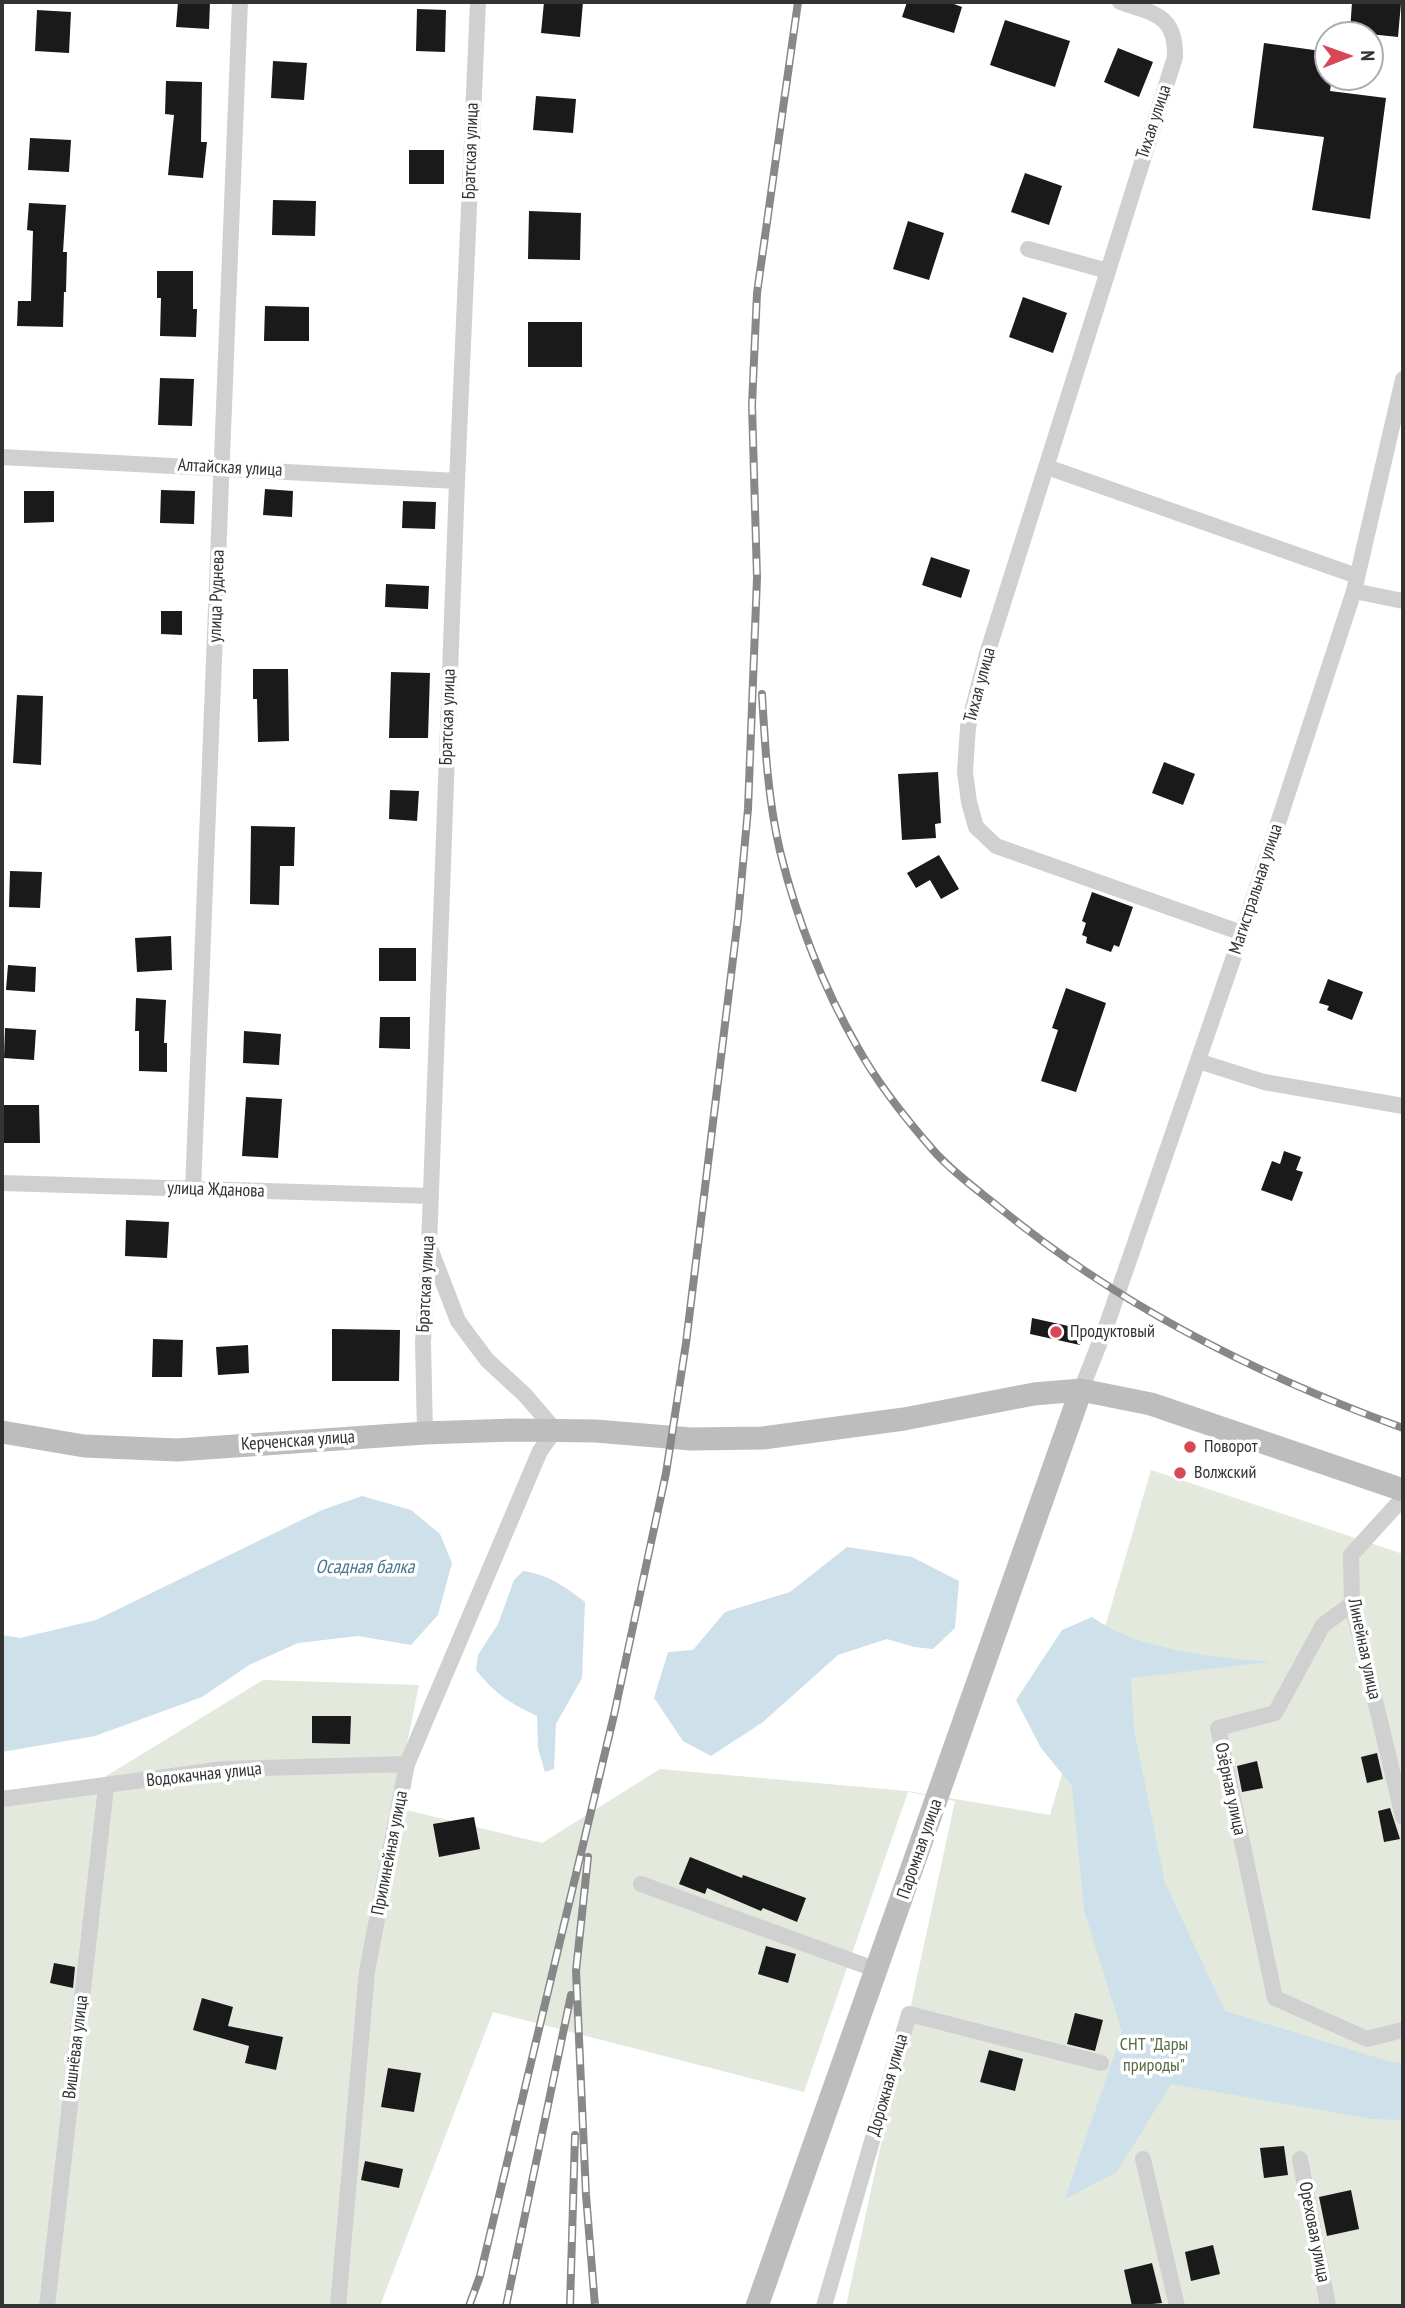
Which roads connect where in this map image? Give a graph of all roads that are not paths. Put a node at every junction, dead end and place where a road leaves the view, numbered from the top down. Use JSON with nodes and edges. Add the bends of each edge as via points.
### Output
{"nodes":[{"id":1,"x":240,"y":2,"type":"edge"},
{"id":2,"x":478,"y":2,"type":"edge"},
{"id":3,"x":1120,"y":2,"type":"edge"},
{"id":4,"x":1028,"y":249,"type":"dead end"},
{"id":5,"x":1108,"y":271,"type":"junction"},
{"id":6,"x":1403,"y":379,"type":"edge"},
{"id":7,"x":2,"y":457,"type":"edge"},
{"id":8,"x":1047,"y":467,"type":"junction"},
{"id":9,"x":222,"y":468,"type":"junction"},
{"id":10,"x":457,"y":481,"type":"junction"},
{"id":11,"x":1356,"y":584,"type":"junction"},
{"id":12,"x":1403,"y":601,"type":"edge"},
{"id":13,"x":1242,"y":933,"type":"junction"},
{"id":14,"x":1198,"y":1061,"type":"junction"},
{"id":15,"x":1403,"y":1106,"type":"edge"},
{"id":16,"x":2,"y":1183,"type":"edge"},
{"id":17,"x":193,"y":1189,"type":"junction"},
{"id":18,"x":430,"y":1196,"type":"junction"},
{"id":19,"x":429,"y":1246,"type":"junction"},
{"id":20,"x":1081,"y":1390,"type":"junction"},
{"id":21,"x":555,"y":1430,"type":"junction"},
{"id":22,"x":2,"y":1432,"type":"edge"},
{"id":23,"x":425,"y":1433,"type":"junction"},
{"id":24,"x":1403,"y":1489,"type":"edge"},
{"id":25,"x":1403,"y":1498,"type":"edge"},
{"id":26,"x":1352,"y":1604,"type":"junction"},
{"id":27,"x":407,"y":1764,"type":"junction"},
{"id":28,"x":106,"y":1787,"type":"junction"},
{"id":29,"x":2,"y":1799,"type":"edge"},
{"id":30,"x":1403,"y":1817,"type":"edge"},
{"id":31,"x":641,"y":1884,"type":"dead end"},
{"id":32,"x":877,"y":1970,"type":"junction"},
{"id":33,"x":1403,"y":2031,"type":"edge"},
{"id":34,"x":1101,"y":2063,"type":"dead end"},
{"id":35,"x":1300,"y":2158,"type":"dead end"},
{"id":36,"x":1143,"y":2159,"type":"dead end"},
{"id":37,"x":47,"y":2306,"type":"edge"},
{"id":38,"x":338,"y":2306,"type":"edge"},
{"id":39,"x":757,"y":2306,"type":"edge"},
{"id":40,"x":824,"y":2306,"type":"edge"},
{"id":41,"x":1177,"y":2306,"type":"edge"},
{"id":42,"x":1328,"y":2306,"type":"edge"}],
"edges":[{"from":1,"to":9,"type":"street","name":"улица Руднева"},
{"from":2,"to":10,"type":"street","name":"Братская улица"},
{"from":3,"to":5,"type":"street","name":"Тихая улица","via":[[1165,19],[1172,29],[1175,57]]},
{"from":4,"to":5,"type":"street"},
{"from":5,"to":8,"type":"street","name":"Тихая улица"},
{"from":6,"to":11,"type":"street","name":"Магистральная улица"},
{"from":7,"to":9,"type":"street","name":"Алтайская улица"},
{"from":8,"to":11,"type":"street"},
{"from":8,"to":13,"type":"street","name":"Тихая улица","via":[[968,727],[965,772],[976,827],[996,846]]},
{"from":9,"to":10,"type":"street","name":"Алтайская улица"},
{"from":9,"to":17,"type":"street","name":"улица Руднева"},
{"from":10,"to":18,"type":"street","name":"Братская улица"},
{"from":11,"to":12,"type":"street"},
{"from":11,"to":13,"type":"street","name":"Магистральная улица"},
{"from":13,"to":14,"type":"street","name":"Магистральная улица"},
{"from":14,"to":15,"type":"street","via":[[1264,1082]]},
{"from":14,"to":20,"type":"street","name":"Магистральная улица"},
{"from":16,"to":17,"type":"street","name":"улица Жданова"},
{"from":17,"to":18,"type":"street","name":"улица Жданова"},
{"from":18,"to":19,"type":"street","name":"Братская улица"},
{"from":19,"to":21,"type":"street","via":[[458,1321],[487,1360]]},
{"from":19,"to":23,"type":"street","name":"Братская улица","via":[[423,1342]]},
{"from":20,"to":21,"type":"street","name":"Керченская улица","via":[[763,1438],[691,1439]]},
{"from":20,"to":24,"type":"street","name":"Керченская улица","via":[[1151,1404]]},
{"from":20,"to":32,"type":"street","name":"Паромная улица"},
{"from":21,"to":23,"type":"street","name":"Керченская улица"},
{"from":21,"to":27,"type":"street","name":"Прилинейная улица","via":[[540,1451]]},
{"from":22,"to":23,"type":"street","name":"Керченская улица","via":[[84,1446],[177,1450]]},
{"from":25,"to":26,"type":"street","name":"Линейная улица","via":[[1351,1555]]},
{"from":26,"to":30,"type":"street","name":"Линейная улица"},
{"from":26,"to":33,"type":"street","name":"Озёрная улица","via":[[1323,1625],[1275,1713],[1217,1728],[1275,1998],[1367,2039]]},
{"from":27,"to":28,"type":"street","name":"Водокачная улица","via":[[224,1769]]},
{"from":27,"to":38,"type":"street","name":"Прилинейная улица","via":[[367,1971]]},
{"from":28,"to":29,"type":"street","name":"Водокачная улица"},
{"from":28,"to":37,"type":"street","name":"Вишнёвая улица"},
{"from":31,"to":32,"type":"street"},
{"from":32,"to":39,"type":"street","name":"Паромная улица"},
{"from":34,"to":40,"type":"street","name":"Дорожная улица","via":[[909,2014]]},
{"from":35,"to":42,"type":"street","name":"Ореховая улица"},
{"from":36,"to":41,"type":"street"}]}
